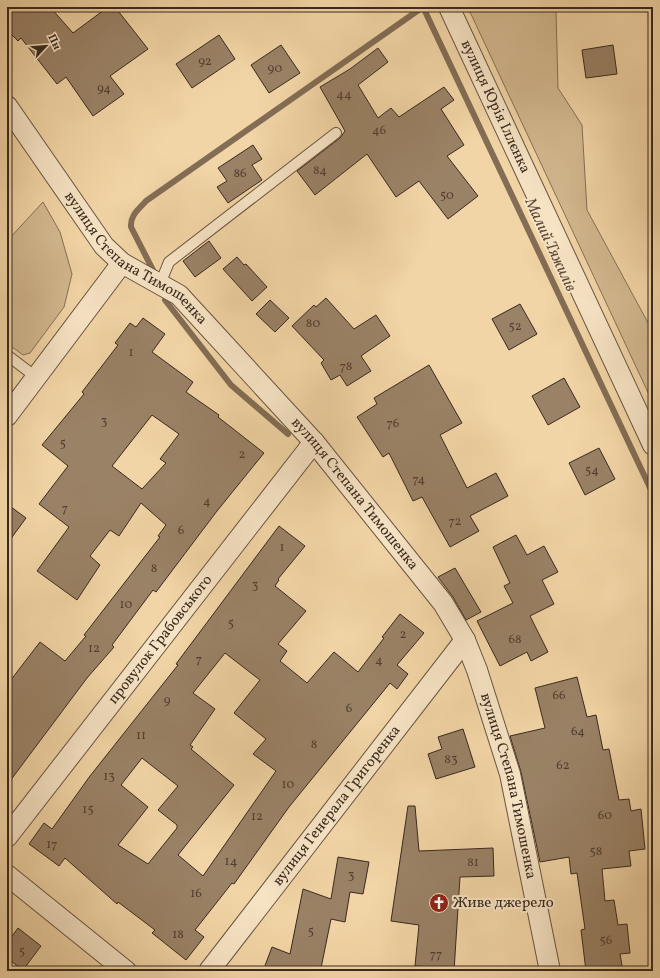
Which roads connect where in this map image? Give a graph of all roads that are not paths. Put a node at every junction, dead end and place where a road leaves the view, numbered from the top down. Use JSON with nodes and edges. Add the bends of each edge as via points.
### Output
{"nodes":[{"id":1,"x":449,"y":7,"type":"edge"},
{"id":2,"x":7,"y":106,"type":"edge"},
{"id":3,"x":336,"y":132,"type":"dead end"},
{"id":4,"x":122,"y":263,"type":"junction"},
{"id":5,"x":160,"y":284,"type":"junction"},
{"id":6,"x":7,"y":354,"type":"edge"},
{"id":7,"x":36,"y":377,"type":"junction"},
{"id":8,"x":7,"y":416,"type":"edge"},
{"id":9,"x":314,"y":442,"type":"junction"},
{"id":10,"x":653,"y":445,"type":"edge"},
{"id":11,"x":465,"y":640,"type":"junction"},
{"id":12,"x":7,"y":837,"type":"edge"},
{"id":13,"x":7,"y":875,"type":"edge"},
{"id":14,"x":126,"y":971,"type":"edge"},
{"id":15,"x":209,"y":971,"type":"edge"},
{"id":16,"x":550,"y":971,"type":"edge"}],
"edges":[{"from":1,"to":10,"type":"street","name":"вулиця Юрія Іллєнка"},
{"from":2,"to":4,"type":"street","name":"вулиця Степана Тимошенка","via":[[104,246]]},
{"from":3,"to":5,"type":"lane","via":[[169,262]]},
{"from":4,"to":5,"type":"street","name":"вулиця Степана Тимошенка"},
{"from":4,"to":7,"type":"street"},
{"from":5,"to":9,"type":"street","name":"вулиця Степана Тимошенка","via":[[179,295]]},
{"from":6,"to":7,"type":"lane"},
{"from":7,"to":8,"type":"street"},
{"from":9,"to":11,"type":"street","name":"вулиця Степана Тимошенка","via":[[443,602]]},
{"from":9,"to":12,"type":"street","name":"провулок Грабовського"},
{"from":11,"to":15,"type":"street","name":"вулиця Генерала Григоренка"},
{"from":11,"to":16,"type":"street","name":"вулиця Степана Тимошенка","via":[[510,774]]},
{"from":13,"to":14,"type":"street"}]}
